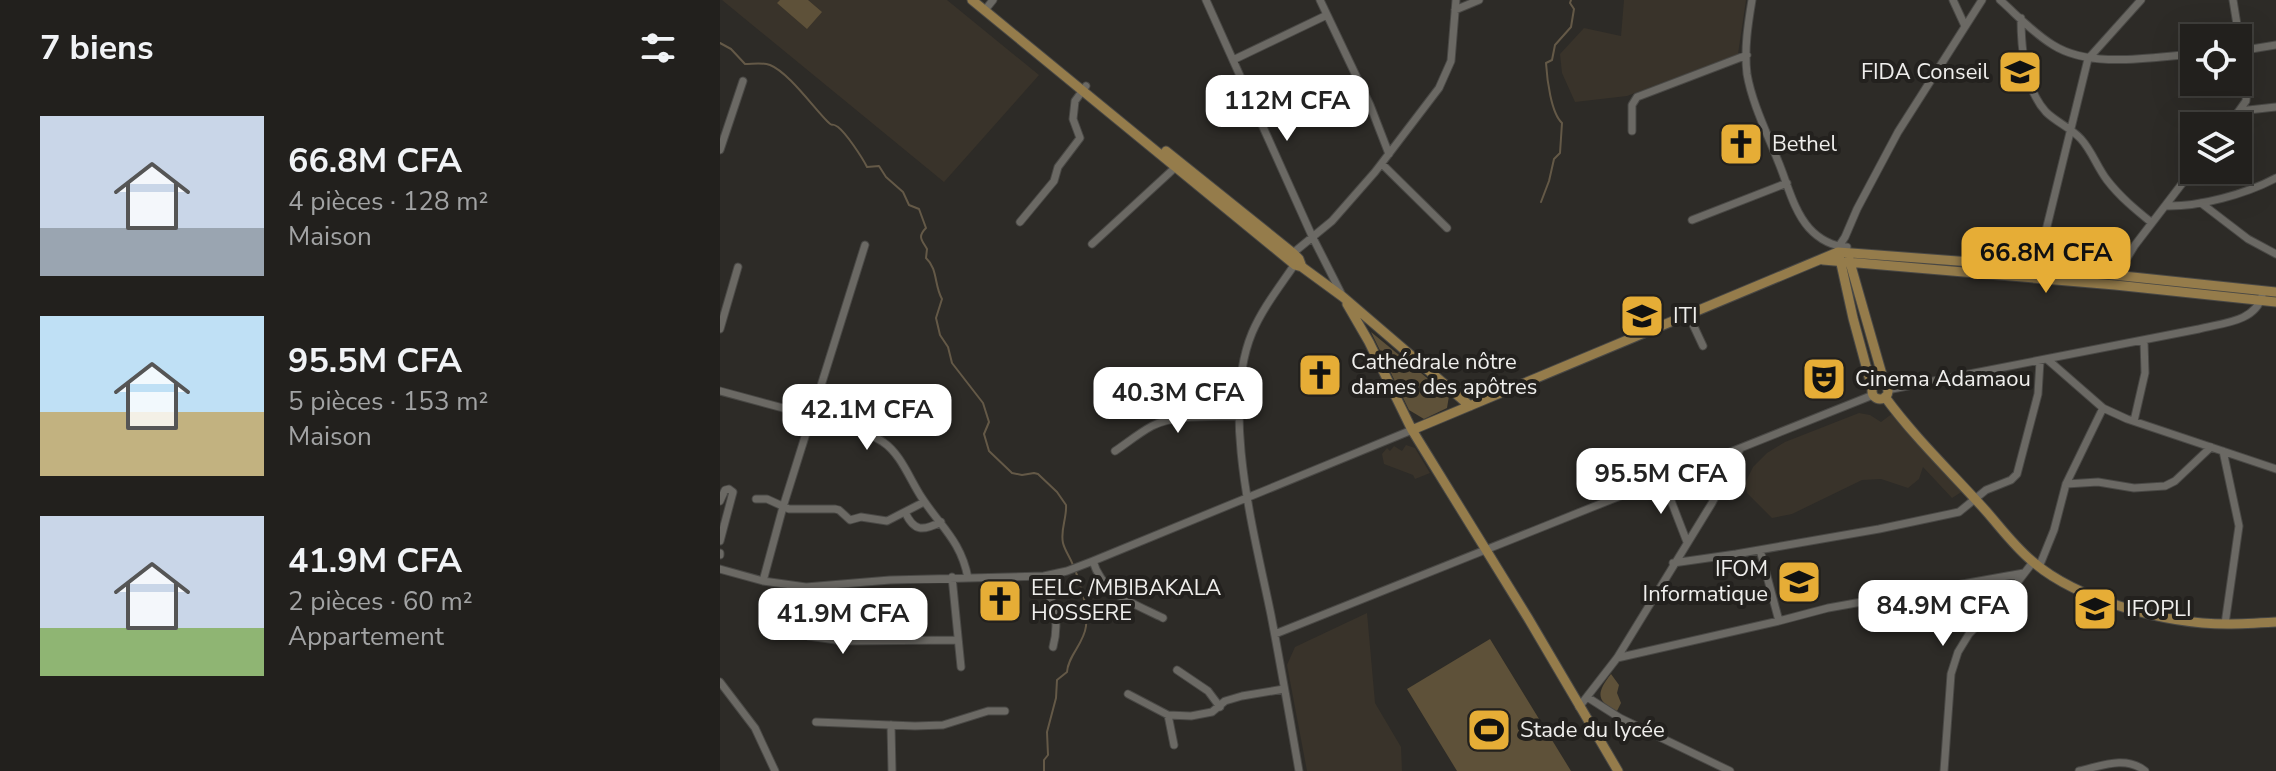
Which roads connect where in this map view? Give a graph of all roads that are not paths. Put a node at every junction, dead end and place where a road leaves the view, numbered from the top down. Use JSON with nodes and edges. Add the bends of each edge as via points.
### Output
{"nodes":[{"id":1,"x":972,"y":0,"type":"edge"},
{"id":2,"x":1206,"y":0,"type":"edge"},
{"id":3,"x":1320,"y":0,"type":"edge"},
{"id":4,"x":1456,"y":0,"type":"edge"},
{"id":5,"x":1479,"y":0,"type":"edge"},
{"id":6,"x":1752,"y":0,"type":"edge"},
{"id":7,"x":1953,"y":0,"type":"edge"},
{"id":8,"x":1982,"y":0,"type":"edge"},
{"id":9,"x":2000,"y":0,"type":"edge"},
{"id":10,"x":2141,"y":0,"type":"edge"},
{"id":11,"x":2233,"y":0,"type":"edge"},
{"id":12,"x":986,"y":4,"type":"edge"},
{"id":13,"x":1455,"y":10,"type":"junction"},
{"id":14,"x":1327,"y":15,"type":"junction"},
{"id":15,"x":2021,"y":18,"type":"junction"},
{"id":16,"x":2236,"y":24,"type":"edge"},
{"id":17,"x":1965,"y":26,"type":"junction"},
{"id":18,"x":2276,"y":45,"type":"edge"},
{"id":19,"x":2252,"y":49,"type":"edge"},
{"id":20,"x":1747,"y":55,"type":"junction"},
{"id":21,"x":2180,"y":55,"type":"edge"},
{"id":22,"x":2088,"y":59,"type":"junction"},
{"id":23,"x":1233,"y":60,"type":"junction"},
{"id":24,"x":743,"y":81,"type":"dead end"},
{"id":25,"x":1084,"y":89,"type":"junction"},
{"id":26,"x":2246,"y":96,"type":"edge"},
{"id":27,"x":2276,"y":107,"type":"edge"},
{"id":28,"x":2239,"y":111,"type":"joint"},
{"id":29,"x":2069,"y":129,"type":"junction"},
{"id":30,"x":1632,"y":131,"type":"dead end"},
{"id":31,"x":720,"y":150,"type":"edge"},
{"id":32,"x":1389,"y":154,"type":"junction"},
{"id":33,"x":1382,"y":164,"type":"junction"},
{"id":34,"x":1178,"y":165,"type":"junction"},
{"id":35,"x":2276,"y":178,"type":"edge"},
{"id":36,"x":1787,"y":183,"type":"junction"},
{"id":37,"x":2182,"y":184,"type":"edge"},
{"id":38,"x":2201,"y":203,"type":"junction"},
{"id":39,"x":2165,"y":206,"type":"junction"},
{"id":40,"x":1692,"y":220,"type":"dead end"},
{"id":41,"x":1020,"y":222,"type":"dead end"},
{"id":42,"x":2152,"y":223,"type":"junction"},
{"id":43,"x":1447,"y":228,"type":"dead end"},
{"id":44,"x":1312,"y":236,"type":"junction"},
{"id":45,"x":1092,"y":244,"type":"dead end"},
{"id":46,"x":865,"y":245,"type":"dead end"},
{"id":47,"x":1844,"y":253,"type":"junction"},
{"id":48,"x":2276,"y":254,"type":"edge"},
{"id":49,"x":1297,"y":261,"type":"junction"},
{"id":50,"x":738,"y":267,"type":"dead end"},
{"id":51,"x":2036,"y":273,"type":"junction"},
{"id":52,"x":2115,"y":280,"type":"junction"},
{"id":53,"x":2276,"y":292,"type":"edge"},
{"id":54,"x":2262,"y":296,"type":"junction"},
{"id":55,"x":1343,"y":297,"type":"junction"},
{"id":56,"x":2276,"y":302,"type":"edge"},
{"id":57,"x":1865,"y":315,"type":"junction"},
{"id":58,"x":1689,"y":316,"type":"junction"},
{"id":59,"x":1853,"y":318,"type":"junction"},
{"id":60,"x":720,"y":329,"type":"edge"},
{"id":61,"x":2144,"y":341,"type":"junction"},
{"id":62,"x":1703,"y":346,"type":"dead end"},
{"id":63,"x":2044,"y":360,"type":"junction"},
{"id":64,"x":720,"y":391,"type":"edge"},
{"id":65,"x":1886,"y":391,"type":"junction"},
{"id":66,"x":1873,"y":392,"type":"junction"},
{"id":67,"x":1470,"y":406,"type":"junction"},
{"id":68,"x":2103,"y":408,"type":"junction"},
{"id":69,"x":813,"y":416,"type":"junction"},
{"id":70,"x":1240,"y":416,"type":"junction"},
{"id":71,"x":2134,"y":421,"type":"junction"},
{"id":72,"x":1412,"y":430,"type":"junction"},
{"id":73,"x":2211,"y":447,"type":"junction"},
{"id":74,"x":1740,"y":449,"type":"junction"},
{"id":75,"x":1115,"y":451,"type":"dead end"},
{"id":76,"x":2223,"y":451,"type":"junction"},
{"id":77,"x":2276,"y":469,"type":"edge"},
{"id":78,"x":1663,"y":480,"type":"junction"},
{"id":79,"x":2066,"y":484,"type":"junction"},
{"id":80,"x":756,"y":499,"type":"dead end"},
{"id":81,"x":1248,"y":499,"type":"junction"},
{"id":82,"x":1975,"y":500,"type":"junction"},
{"id":83,"x":720,"y":501,"type":"edge"},
{"id":84,"x":924,"y":502,"type":"junction"},
{"id":85,"x":783,"y":507,"type":"junction"},
{"id":86,"x":905,"y":512,"type":"junction"},
{"id":87,"x":941,"y":522,"type":"junction"},
{"id":88,"x":720,"y":541,"type":"edge"},
{"id":89,"x":1687,"y":542,"type":"junction"},
{"id":90,"x":1487,"y":550,"type":"junction"},
{"id":91,"x":1760,"y":550,"type":"junction"},
{"id":92,"x":1093,"y":561,"type":"junction"},
{"id":93,"x":1673,"y":563,"type":"junction"},
{"id":94,"x":2036,"y":564,"type":"junction"},
{"id":95,"x":720,"y":569,"type":"edge"},
{"id":96,"x":2024,"y":573,"type":"junction"},
{"id":97,"x":1044,"y":576,"type":"junction"},
{"id":98,"x":952,"y":577,"type":"junction"},
{"id":99,"x":764,"y":578,"type":"junction"},
{"id":100,"x":968,"y":578,"type":"junction"},
{"id":101,"x":806,"y":587,"type":"junction"},
{"id":102,"x":1163,"y":618,"type":"dead end"},
{"id":103,"x":1779,"y":621,"type":"junction"},
{"id":104,"x":2276,"y":622,"type":"edge"},
{"id":105,"x":2225,"y":624,"type":"junction"},
{"id":106,"x":1275,"y":634,"type":"junction"},
{"id":107,"x":958,"y":640,"type":"junction"},
{"id":108,"x":1053,"y":647,"type":"dead end"},
{"id":109,"x":1617,"y":658,"type":"junction"},
{"id":110,"x":961,"y":667,"type":"dead end"},
{"id":111,"x":1177,"y":670,"type":"dead end"},
{"id":112,"x":720,"y":682,"type":"edge"},
{"id":113,"x":1284,"y":689,"type":"junction"},
{"id":114,"x":1128,"y":694,"type":"dead end"},
{"id":115,"x":1587,"y":697,"type":"junction"},
{"id":116,"x":1220,"y":707,"type":"junction"},
{"id":117,"x":1579,"y":707,"type":"junction"},
{"id":118,"x":1005,"y":711,"type":"dead end"},
{"id":119,"x":1168,"y":715,"type":"junction"},
{"id":120,"x":816,"y":722,"type":"dead end"},
{"id":121,"x":891,"y":725,"type":"junction"},
{"id":122,"x":1174,"y":745,"type":"dead end"},
{"id":123,"x":775,"y":771,"type":"edge"},
{"id":124,"x":892,"y":771,"type":"edge"},
{"id":125,"x":1299,"y":771,"type":"edge"},
{"id":126,"x":1618,"y":771,"type":"edge"},
{"id":127,"x":1730,"y":771,"type":"edge"},
{"id":128,"x":1944,"y":771,"type":"edge"},
{"id":129,"x":2079,"y":771,"type":"edge"},
{"id":130,"x":2145,"y":771,"type":"edge"}],
"edges":[{"from":1,"to":12,"type":"main road"},
{"from":2,"to":23,"type":"street"},
{"from":3,"to":14,"type":"street"},
{"from":4,"to":13,"type":"street"},
{"from":5,"to":13,"type":"street"},
{"from":6,"to":20,"type":"street"},
{"from":7,"to":17,"type":"street"},
{"from":8,"to":17,"type":"street"},
{"from":9,"to":15,"type":"street"},
{"from":10,"to":22,"type":"street"},
{"from":11,"to":16,"type":"street"},
{"from":12,"to":25,"type":"main road"},
{"from":13,"to":32,"type":"street","via":[[1448,72]]},
{"from":14,"to":23,"type":"street"},
{"from":14,"to":32,"type":"street"},
{"from":15,"to":22,"type":"street","via":[[2052,45]]},
{"from":15,"to":29,"type":"street","via":[[2030,82],[2047,113]]},
{"from":17,"to":47,"type":"street","via":[[1898,132],[1857,209]]},
{"from":18,"to":19,"type":"street"},
{"from":20,"to":30,"type":"street","via":[[1637,97]]},
{"from":20,"to":36,"type":"street","via":[[1749,82]]},
{"from":21,"to":22,"type":"street"},
{"from":22,"to":29,"type":"street"},
{"from":23,"to":44,"type":"street"},
{"from":24,"to":31,"type":"street"},
{"from":25,"to":34,"type":"main road"},
{"from":25,"to":41,"type":"street","via":[[1075,101],[1073,119],[1080,138]]},
{"from":26,"to":28,"type":"street"},
{"from":27,"to":28,"type":"street"},
{"from":29,"to":42,"type":"street","via":[[2116,191]]},
{"from":29,"to":51,"type":"street"},
{"from":32,"to":33,"type":"street"},
{"from":33,"to":43,"type":"street"},
{"from":33,"to":44,"type":"street"},
{"from":34,"to":45,"type":"street"},
{"from":34,"to":49,"type":"main road"},
{"from":35,"to":38,"type":"street"},
{"from":36,"to":40,"type":"street"},
{"from":36,"to":47,"type":"street","via":[[1811,230]]},
{"from":37,"to":39,"type":"street"},
{"from":38,"to":39,"type":"street"},
{"from":38,"to":48,"type":"street"},
{"from":39,"to":42,"type":"street"},
{"from":42,"to":52,"type":"street"},
{"from":44,"to":49,"type":"street"},
{"from":44,"to":55,"type":"street"},
{"from":46,"to":69,"type":"street"},
{"from":47,"to":51,"type":"main road"},
{"from":47,"to":57,"type":"main road"},
{"from":47,"to":58,"type":"main road"},
{"from":47,"to":59,"type":"main road"},
{"from":49,"to":55,"type":"main road"},
{"from":49,"to":70,"type":"street","via":[[1252,334]]},
{"from":50,"to":60,"type":"street"},
{"from":51,"to":52,"type":"main road"},
{"from":52,"to":54,"type":"main road"},
{"from":53,"to":54,"type":"main road"},
{"from":54,"to":56,"type":"main road"},
{"from":54,"to":61,"type":"street","via":[[2245,318]]},
{"from":55,"to":67,"type":"main road"},
{"from":55,"to":72,"type":"main road"},
{"from":57,"to":59,"type":"main road"},
{"from":57,"to":65,"type":"main road"},
{"from":58,"to":62,"type":"street"},
{"from":58,"to":67,"type":"main road"},
{"from":59,"to":66,"type":"main road"},
{"from":61,"to":63,"type":"street"},
{"from":61,"to":71,"type":"street","via":[[2145,373]]},
{"from":63,"to":65,"type":"street"},
{"from":63,"to":68,"type":"street"},
{"from":63,"to":82,"type":"street","via":[[2017,474]]},
{"from":64,"to":69,"type":"street"},
{"from":65,"to":66,"type":"main road","via":[[1877,398]]},
{"from":65,"to":82,"type":"main road","via":[[1903,422]]},
{"from":66,"to":74,"type":"street"},
{"from":67,"to":72,"type":"main road"},
{"from":68,"to":71,"type":"street"},
{"from":68,"to":79,"type":"street"},
{"from":69,"to":84,"type":"street","via":[[882,442]]},
{"from":69,"to":85,"type":"street"},
{"from":70,"to":75,"type":"street","via":[[1162,422]]},
{"from":70,"to":81,"type":"street"},
{"from":71,"to":73,"type":"street"},
{"from":72,"to":81,"type":"street"},
{"from":72,"to":90,"type":"main road"},
{"from":73,"to":76,"type":"street"},
{"from":73,"to":79,"type":"street","via":[[2165,486]]},
{"from":74,"to":78,"type":"street"},
{"from":74,"to":89,"type":"street"},
{"from":76,"to":77,"type":"street"},
{"from":76,"to":105,"type":"street","via":[[2239,526]]},
{"from":78,"to":89,"type":"street"},
{"from":78,"to":90,"type":"street"},
{"from":79,"to":94,"type":"street","via":[[2054,530]]},
{"from":80,"to":85,"type":"street"},
{"from":81,"to":92,"type":"street"},
{"from":81,"to":106,"type":"street"},
{"from":82,"to":91,"type":"street","via":[[1959,512]]},
{"from":82,"to":94,"type":"main road"},
{"from":83,"to":88,"type":"street","via":[[725,490],[733,492]]},
{"from":84,"to":86,"type":"street"},
{"from":84,"to":87,"type":"street"},
{"from":85,"to":86,"type":"street","via":[[835,509],[850,520],[887,521]]},
{"from":85,"to":99,"type":"street"},
{"from":86,"to":87,"type":"street","via":[[917,528]]},
{"from":87,"to":100,"type":"street","via":[[961,554]]},
{"from":89,"to":93,"type":"street"},
{"from":90,"to":106,"type":"street"},
{"from":90,"to":117,"type":"main road"},
{"from":91,"to":93,"type":"street"},
{"from":91,"to":103,"type":"street"},
{"from":92,"to":97,"type":"street"},
{"from":92,"to":102,"type":"street","via":[[1112,592]]},
{"from":93,"to":109,"type":"street"},
{"from":94,"to":96,"type":"street"},
{"from":94,"to":105,"type":"main road","via":[[2077,589],[2123,607]]},
{"from":95,"to":99,"type":"street"},
{"from":96,"to":103,"type":"street"},
{"from":96,"to":128,"type":"street","via":[[1958,652],[1951,674]]},
{"from":97,"to":100,"type":"street"},
{"from":97,"to":108,"type":"street","via":[[1057,620]]},
{"from":98,"to":100,"type":"street"},
{"from":98,"to":101,"type":"street"},
{"from":98,"to":107,"type":"street"},
{"from":99,"to":101,"type":"street"},
{"from":101,"to":107,"type":"street","via":[[800,621],[808,636],[843,641]]},
{"from":103,"to":109,"type":"street"},
{"from":104,"to":105,"type":"main road"},
{"from":106,"to":113,"type":"street"},
{"from":107,"to":110,"type":"street"},
{"from":109,"to":115,"type":"street"},
{"from":111,"to":116,"type":"street","via":[[1208,691]]},
{"from":112,"to":123,"type":"street","via":[[755,728]]},
{"from":113,"to":116,"type":"street","via":[[1242,696]]},
{"from":113,"to":125,"type":"street"},
{"from":114,"to":119,"type":"street"},
{"from":115,"to":117,"type":"street"},
{"from":115,"to":127,"type":"street"},
{"from":116,"to":119,"type":"street","via":[[1191,716]]},
{"from":117,"to":126,"type":"main road"},
{"from":118,"to":121,"type":"street","via":[[943,725]]},
{"from":119,"to":122,"type":"street"},
{"from":120,"to":121,"type":"street"},
{"from":121,"to":124,"type":"street"},
{"from":129,"to":130,"type":"street","via":[[2122,762]]}]}
